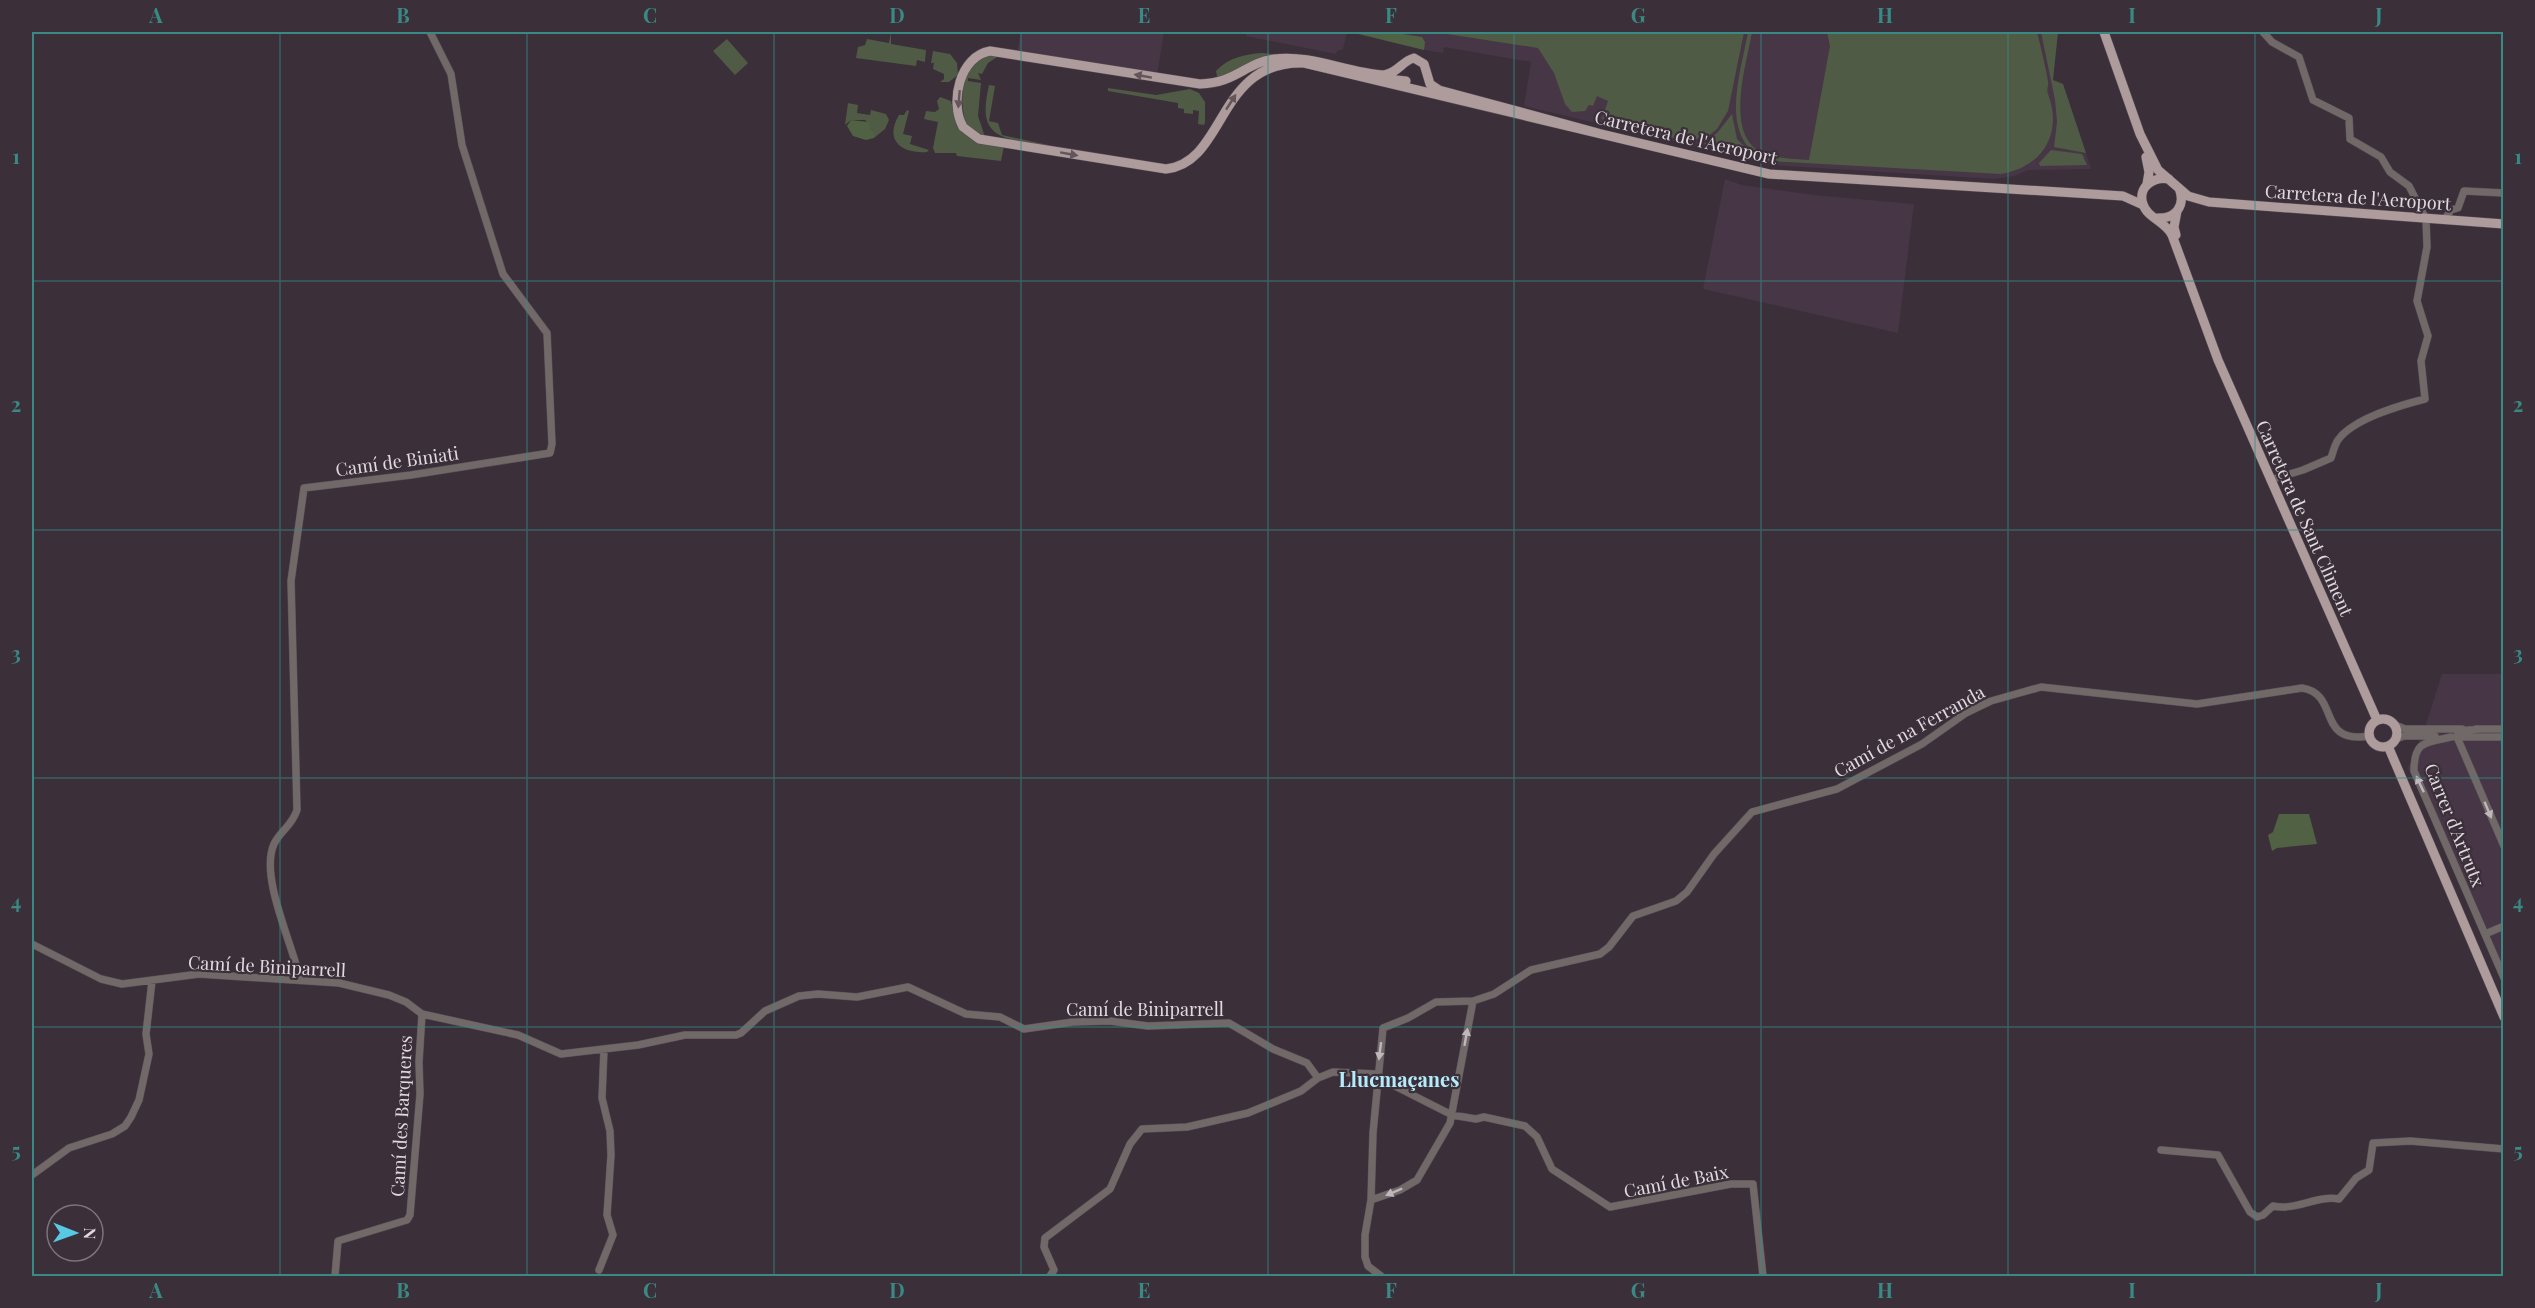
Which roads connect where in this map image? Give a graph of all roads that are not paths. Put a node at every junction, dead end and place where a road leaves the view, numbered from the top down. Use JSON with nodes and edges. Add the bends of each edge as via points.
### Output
{"nodes":[{"id":1,"x":430,"y":32,"type":"edge"},
{"id":2,"x":2104,"y":32,"type":"edge"},
{"id":3,"x":2263,"y":32,"type":"edge"},
{"id":4,"x":1403,"y":65,"type":"junction"},
{"id":5,"x":1426,"y":71,"type":"junction"},
{"id":6,"x":1360,"y":76,"type":"junction"},
{"id":7,"x":1410,"y":83,"type":"junction"},
{"id":8,"x":1482,"y":107,"type":"junction"},
{"id":9,"x":1598,"y":133,"type":"junction"},
{"id":10,"x":2140,"y":134,"type":"junction"},
{"id":11,"x":2169,"y":179,"type":"junction"},
{"id":12,"x":2146,"y":186,"type":"junction"},
{"id":13,"x":2179,"y":188,"type":"junction"},
{"id":14,"x":2504,"y":193,"type":"edge"},
{"id":15,"x":2123,"y":196,"type":"junction"},
{"id":16,"x":2209,"y":202,"type":"junction"},
{"id":17,"x":2143,"y":205,"type":"junction"},
{"id":18,"x":2178,"y":210,"type":"junction"},
{"id":19,"x":2158,"y":218,"type":"junction"},
{"id":20,"x":2426,"y":219,"type":"junction"},
{"id":21,"x":2444,"y":220,"type":"junction"},
{"id":22,"x":2504,"y":224,"type":"edge"},
{"id":23,"x":2208,"y":332,"type":"junction"},
{"id":24,"x":2270,"y":480,"type":"junction"},
{"id":25,"x":2375,"y":716,"type":"junction"},
{"id":26,"x":2395,"y":725,"type":"junction"},
{"id":27,"x":2416,"y":728,"type":"junction"},
{"id":28,"x":2480,"y":729,"type":"junction"},
{"id":29,"x":2504,"y":729,"type":"edge"},
{"id":30,"x":2370,"y":736,"type":"junction"},
{"id":31,"x":2434,"y":736,"type":"junction"},
{"id":32,"x":2504,"y":736,"type":"edge"},
{"id":33,"x":2452,"y":737,"type":"junction"},
{"id":34,"x":2396,"y":739,"type":"junction"},
{"id":35,"x":2424,"y":739,"type":"junction"},
{"id":36,"x":2388,"y":746,"type":"junction"},
{"id":37,"x":2504,"y":846,"type":"edge"},
{"id":38,"x":2504,"y":926,"type":"edge"},
{"id":39,"x":2485,"y":934,"type":"junction"},
{"id":40,"x":32,"y":944,"type":"edge"},
{"id":41,"x":2504,"y":978,"type":"edge"},
{"id":42,"x":300,"y":980,"type":"junction"},
{"id":43,"x":152,"y":981,"type":"junction"},
{"id":44,"x":1473,"y":1001,"type":"junction"},
{"id":45,"x":422,"y":1014,"type":"junction"},
{"id":46,"x":2504,"y":1017,"type":"edge"},
{"id":47,"x":604,"y":1049,"type":"junction"},
{"id":48,"x":1377,"y":1075,"type":"junction"},
{"id":49,"x":1318,"y":1078,"type":"junction"},
{"id":50,"x":1452,"y":1115,"type":"junction"},
{"id":51,"x":2504,"y":1149,"type":"edge"},
{"id":52,"x":2161,"y":1150,"type":"dead end"},
{"id":53,"x":32,"y":1175,"type":"edge"},
{"id":54,"x":1371,"y":1200,"type":"junction"},
{"id":55,"x":599,"y":1270,"type":"dead end"},
{"id":56,"x":335,"y":1276,"type":"edge"},
{"id":57,"x":1050,"y":1276,"type":"edge"},
{"id":58,"x":1381,"y":1276,"type":"edge"},
{"id":59,"x":1763,"y":1276,"type":"edge"}],
"edges":[{"from":1,"to":42,"type":"street","name":"Camí de Biniati","via":[[451,74],[462,145],[503,274],[547,333],[552,444],[550,453],[522,458],[304,488],[291,581],[297,810],[294,820],[274,844],[272,870],[281,920]]},
{"from":2,"to":10,"type":"main road"},
{"from":3,"to":20,"type":"street","via":[[2272,42],[2299,57],[2313,100],[2349,118],[2350,139],[2381,157],[2390,172],[2409,186]]},
{"from":4,"to":5,"type":"main road","via":[[1418,59]]},
{"from":4,"to":6,"type":"main road","name":"Carretera de l'Aeroport","one_way":true,"via":[[1393,73],[1376,75],[1298,58],[1274,59],[1217,83],[1200,84],[1003,51],[980,53],[966,67],[958,107],[960,122],[979,139],[1163,170],[1179,166],[1194,154],[1249,79],[1263,70],[1286,64],[1313,64]]},
{"from":4,"to":7,"type":"main road","via":[[1401,72]]},
{"from":5,"to":7,"type":"main road","via":[[1423,80]]},
{"from":5,"to":9,"type":"main road","via":[[1430,84],[1439,90]]},
{"from":6,"to":7,"type":"main road"},
{"from":6,"to":8,"type":"main road","name":"Carretera de l'Aeroport"},
{"from":7,"to":8,"type":"main road"},
{"from":8,"to":9,"type":"main road","name":"Carretera de l'Aeroport"},
{"from":9,"to":15,"type":"main road","name":"Carretera de l'Aeroport","via":[[1769,174]]},
{"from":10,"to":11,"type":"main road","via":[[2158,170]]},
{"from":10,"to":12,"type":"main road","via":[[2148,166]]},
{"from":11,"to":12,"type":"main road","via":[[2155,179]]},
{"from":11,"to":13,"type":"main road"},
{"from":12,"to":15,"type":"main road","name":"Carretera de l'Aeroport"},
{"from":12,"to":17,"type":"main road"},
{"from":13,"to":16,"type":"main road","via":[[2193,198]]},
{"from":13,"to":18,"type":"main road","via":[[2182,196]]},
{"from":14,"to":21,"type":"street","via":[[2464,191],[2458,208],[2451,210]]},
{"from":15,"to":17,"type":"main road","name":"Carretera de l'Aeroport"},
{"from":16,"to":18,"type":"main road","via":[[2188,204]]},
{"from":16,"to":20,"type":"main road","name":"Carretera de l'Aeroport"},
{"from":17,"to":19,"type":"main road"},
{"from":18,"to":19,"type":"main road"},
{"from":18,"to":23,"type":"main road","via":[[2174,228]]},
{"from":19,"to":23,"type":"main road","via":[[2172,235]]},
{"from":20,"to":21,"type":"main road","name":"Carretera de l'Aeroport"},
{"from":20,"to":24,"type":"street","via":[[2427,247],[2417,301],[2428,336],[2421,361],[2425,399],[2382,411],[2346,432],[2331,458]]},
{"from":21,"to":22,"type":"main road","name":"Carretera de l'Aeroport"},
{"from":23,"to":24,"type":"main road","name":"Carretera de Sant Climent"},
{"from":24,"to":25,"type":"main road","name":"Carretera de Sant Climent"},
{"from":25,"to":26,"type":"main road"},
{"from":25,"to":30,"type":"main road"},
{"from":26,"to":27,"type":"street"},
{"from":26,"to":34,"type":"main road"},
{"from":27,"to":28,"type":"street"},
{"from":27,"to":31,"type":"street","via":[[2433,732]]},
{"from":28,"to":29,"type":"street"},
{"from":28,"to":33,"type":"street","via":[[2458,731]]},
{"from":30,"to":36,"type":"main road","via":[[2377,745]]},
{"from":30,"to":44,"type":"street","name":"Camí de na Ferranda","via":[[2350,738],[2341,734],[2322,699],[2302,688],[2196,704],[2049,687],[2017,693],[1978,707],[1922,744],[1837,789],[1752,812],[1683,896],[1633,916],[1606,950],[1531,970]]},
{"from":31,"to":33,"type":"street"},
{"from":31,"to":35,"type":"street"},
{"from":32,"to":33,"type":"street"},
{"from":33,"to":35,"type":"street","name":"Carrer d'Artrutx"},
{"from":33,"to":37,"type":"street","one_way":true},
{"from":34,"to":35,"type":"street"},
{"from":34,"to":36,"type":"main road"},
{"from":39,"to":35,"type":"street","name":"Carrer d'Artrutx","one_way":true,"via":[[2414,771],[2415,754]]},
{"from":36,"to":46,"type":"main road"},
{"from":38,"to":39,"type":"street"},
{"from":39,"to":41,"type":"street","name":"Carrer d'Artrutx"},
{"from":40,"to":43,"type":"street","name":"Camí de Biniparrell","via":[[108,982]]},
{"from":42,"to":43,"type":"street","name":"Camí de Biniparrell","via":[[199,974]]},
{"from":42,"to":45,"type":"street","name":"Camí de Biniparrell","via":[[370,989],[405,1002]]},
{"from":43,"to":53,"type":"street","via":[[146,1034],[149,1054],[139,1100],[131,1117],[112,1134],[69,1148]]},
{"from":44,"to":48,"type":"street","one_way":true,"via":[[1435,1002],[1383,1028]]},
{"from":50,"to":44,"type":"street","one_way":true},
{"from":45,"to":47,"type":"street","name":"Camí de Biniparrell","via":[[518,1035],[555,1053]]},
{"from":45,"to":56,"type":"street","name":"Camí des Barqueres","via":[[410,1215],[406,1220],[339,1240]]},
{"from":47,"to":49,"type":"street","name":"Camí de Biniparrell","via":[[684,1035],[736,1035],[770,1008],[799,996],[857,997],[902,987],[915,989],[966,1014],[1000,1017],[1024,1029],[1092,1022],[1148,1026],[1229,1023],[1273,1049],[1305,1061]]},
{"from":47,"to":55,"type":"street","via":[[602,1098],[610,1131],[611,1186],[607,1215],[614,1234]]},
{"from":48,"to":49,"type":"street","via":[[1333,1072]]},
{"from":48,"to":50,"type":"street"},
{"from":48,"to":54,"type":"street"},
{"from":49,"to":57,"type":"street","via":[[1301,1091],[1248,1113],[1187,1127],[1142,1129],[1130,1144],[1110,1189],[1045,1238],[1044,1247],[1053,1270]]},
{"from":50,"to":54,"type":"street","one_way":true,"via":[[1417,1180]]},
{"from":50,"to":59,"type":"street","name":"Camí de Baix","via":[[1519,1123],[1540,1143],[1552,1169],[1613,1208],[1731,1184],[1753,1184]]},
{"from":51,"to":52,"type":"street","via":[[2410,1141],[2373,1143],[2369,1170],[2356,1178],[2339,1199],[2327,1196],[2288,1207],[2273,1206],[2257,1216],[2250,1212],[2218,1155]]},
{"from":54,"to":58,"type":"street","via":[[1365,1257],[1368,1266]]}]}
